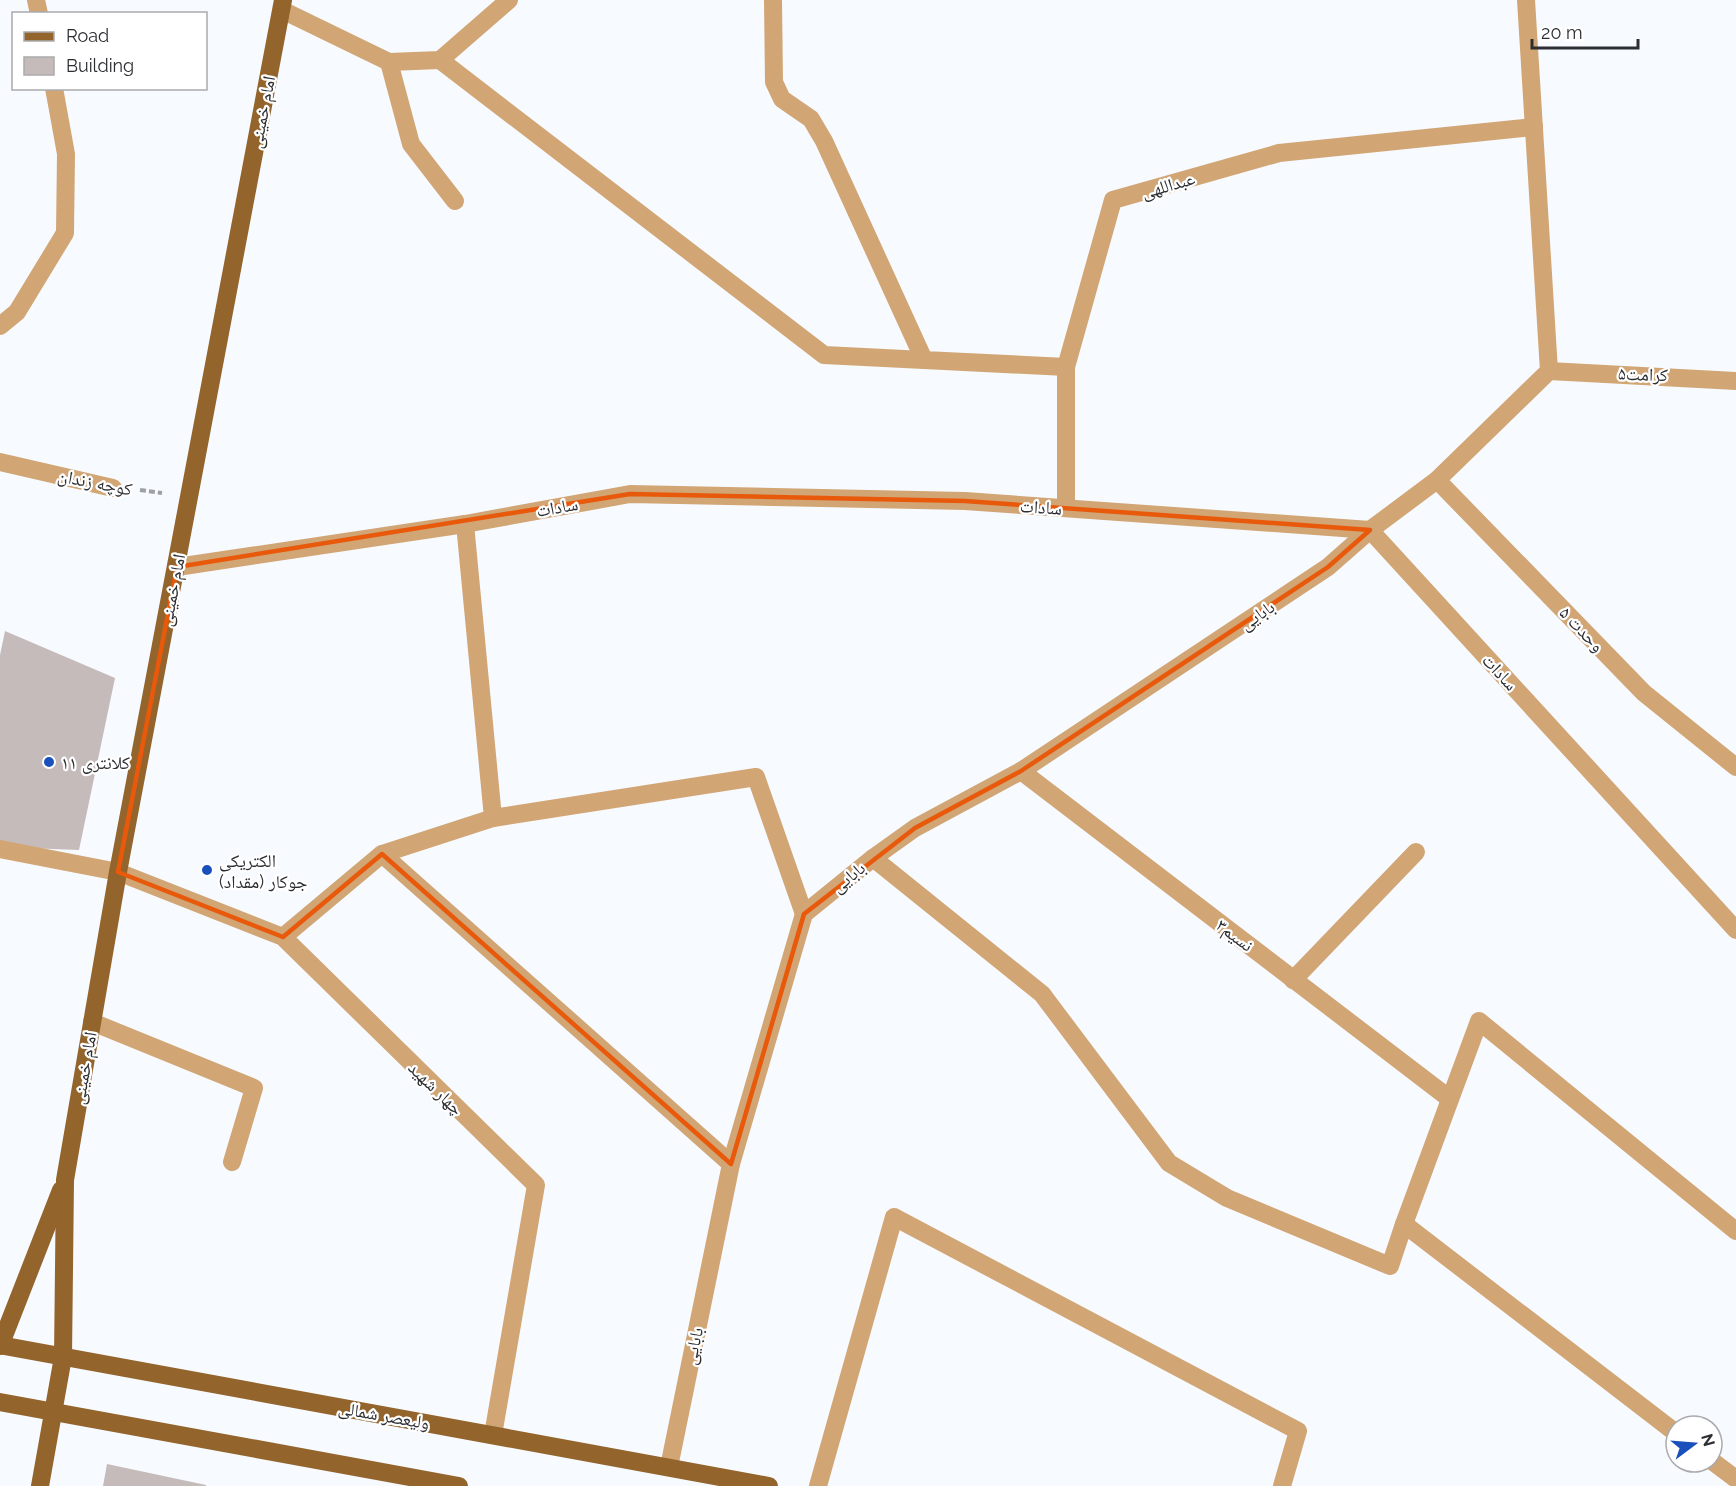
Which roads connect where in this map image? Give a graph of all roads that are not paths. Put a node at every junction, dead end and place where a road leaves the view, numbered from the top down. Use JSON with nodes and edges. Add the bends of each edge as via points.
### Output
{"nodes":[{"id":1,"x":509,"y":0,"type":"edge"},
{"id":2,"x":1526,"y":0,"type":"edge"},
{"id":3,"x":775,"y":1,"type":"edge"},
{"id":4,"x":282,"y":5,"type":"edge"},
{"id":5,"x":440,"y":60,"type":"junction"},
{"id":6,"x":389,"y":62,"type":"junction"},
{"id":7,"x":54,"y":90,"type":"edge"},
{"id":8,"x":1534,"y":127,"type":"junction"},
{"id":9,"x":455,"y":201,"type":"dead end"},
{"id":10,"x":0,"y":326,"type":"edge"},
{"id":11,"x":924,"y":360,"type":"junction"},
{"id":12,"x":1066,"y":367,"type":"junction"},
{"id":13,"x":1549,"y":371,"type":"junction"},
{"id":14,"x":1736,"y":381,"type":"edge"},
{"id":15,"x":0,"y":462,"type":"edge"},
{"id":16,"x":1437,"y":480,"type":"junction"},
{"id":17,"x":113,"y":488,"type":"road end"},
{"id":18,"x":1066,"y":508,"type":"junction"},
{"id":19,"x":465,"y":524,"type":"junction"},
{"id":20,"x":1370,"y":530,"type":"junction"},
{"id":21,"x":177,"y":567,"type":"junction"},
{"id":22,"x":1736,"y":767,"type":"edge"},
{"id":23,"x":1021,"y":771,"type":"junction"},
{"id":24,"x":493,"y":819,"type":"junction"},
{"id":25,"x":0,"y":849,"type":"edge"},
{"id":26,"x":1416,"y":852,"type":"dead end"},
{"id":27,"x":382,"y":854,"type":"junction"},
{"id":28,"x":873,"y":858,"type":"junction"},
{"id":29,"x":118,"y":872,"type":"junction"},
{"id":30,"x":804,"y":914,"type":"junction"},
{"id":31,"x":1736,"y":930,"type":"edge"},
{"id":32,"x":283,"y":937,"type":"junction"},
{"id":33,"x":1293,"y":980,"type":"junction"},
{"id":34,"x":92,"y":1022,"type":"junction"},
{"id":35,"x":1450,"y":1099,"type":"junction"},
{"id":36,"x":232,"y":1162,"type":"dead end"},
{"id":37,"x":731,"y":1164,"type":"junction"},
{"id":38,"x":65,"y":1180,"type":"junction"},
{"id":39,"x":1404,"y":1224,"type":"junction"},
{"id":40,"x":1736,"y":1231,"type":"edge"},
{"id":41,"x":0,"y":1346,"type":"edge"},
{"id":42,"x":63,"y":1358,"type":"junction"},
{"id":43,"x":0,"y":1402,"type":"edge"},
{"id":44,"x":53,"y":1410,"type":"junction"},
{"id":45,"x":1664,"y":1424,"type":"edge"},
{"id":46,"x":493,"y":1435,"type":"junction"},
{"id":47,"x":669,"y":1467,"type":"junction"},
{"id":48,"x":40,"y":1486,"type":"edge"},
{"id":49,"x":459,"y":1486,"type":"edge"},
{"id":50,"x":769,"y":1486,"type":"edge"},
{"id":51,"x":819,"y":1486,"type":"edge"},
{"id":52,"x":1282,"y":1486,"type":"edge"}],
"edges":[{"from":1,"to":5,"type":"street"},
{"from":2,"to":8,"type":"street"},
{"from":3,"to":11,"type":"street","via":[[774,82],[782,99],[811,119],[824,141]]},
{"from":4,"to":6,"type":"street"},
{"from":4,"to":21,"type":"main road","name":"امام خمینی"},
{"from":5,"to":6,"type":"street"},
{"from":5,"to":11,"type":"street","via":[[824,355]]},
{"from":6,"to":9,"type":"street","via":[[411,144]]},
{"from":7,"to":10,"type":"street","via":[[66,154],[65,233],[17,312]]},
{"from":8,"to":12,"type":"street","name":"عبداللهی","via":[[1279,153],[1113,200]]},
{"from":8,"to":13,"type":"street"},
{"from":11,"to":12,"type":"street"},
{"from":12,"to":18,"type":"street","name":"عبداللهی"},
{"from":13,"to":14,"type":"street","name":"کرامت۵"},
{"from":13,"to":16,"type":"street","name":"بابایی"},
{"from":15,"to":17,"type":"street","name":"کوچه زندان"},
{"from":16,"to":20,"type":"street","name":"بابایی"},
{"from":16,"to":22,"type":"street","name":"وحدت ۵","via":[[1644,693]]},
{"from":18,"to":19,"type":"street","name":"سادات","via":[[966,501],[630,494]]},
{"from":18,"to":20,"type":"street","name":"سادات"},
{"from":19,"to":21,"type":"street","name":"سادات"},
{"from":19,"to":24,"type":"street"},
{"from":20,"to":23,"type":"street","name":"بابایی","via":[[1328,567]]},
{"from":20,"to":31,"type":"street","name":"سادات"},
{"from":21,"to":29,"type":"main road","name":"امام خمینی"},
{"from":23,"to":28,"type":"street","name":"بابایی","via":[[915,828]]},
{"from":23,"to":33,"type":"street","name":"نسیم۳"},
{"from":24,"to":27,"type":"street"},
{"from":24,"to":30,"type":"street","via":[[756,777]]},
{"from":25,"to":29,"type":"street","name":"چهار شهید"},
{"from":26,"to":33,"type":"street"},
{"from":27,"to":32,"type":"street"},
{"from":27,"to":37,"type":"street"},
{"from":28,"to":30,"type":"street","name":"بابایی"},
{"from":28,"to":39,"type":"street","via":[[1042,994],[1169,1163],[1227,1197],[1390,1266]]},
{"from":29,"to":32,"type":"street","name":"چهار شهید"},
{"from":29,"to":34,"type":"main road","name":"امام خمینی"},
{"from":30,"to":37,"type":"street","name":"بابایی"},
{"from":32,"to":46,"type":"street","name":"چهار شهید","via":[[536,1185]]},
{"from":33,"to":35,"type":"street","name":"نسیم۳"},
{"from":34,"to":36,"type":"street","via":[[254,1088]]},
{"from":34,"to":38,"type":"main road","name":"امام خمینی"},
{"from":35,"to":39,"type":"street"},
{"from":35,"to":40,"type":"street","via":[[1479,1021]]},
{"from":37,"to":47,"type":"street","name":"بابایی"},
{"from":38,"to":41,"type":"main road","name":"امام خمینی"},
{"from":38,"to":42,"type":"main road","name":"امام خمینی"},
{"from":39,"to":45,"type":"street"},
{"from":41,"to":42,"type":"main road","name":"ولیعصر شمالی"},
{"from":42,"to":44,"type":"main road","name":"امام خمینی"},
{"from":42,"to":46,"type":"main road","name":"ولیعصر شمالی"},
{"from":43,"to":44,"type":"main road"},
{"from":44,"to":48,"type":"main road","name":"امام خمینی"},
{"from":44,"to":49,"type":"main road"},
{"from":46,"to":47,"type":"main road","name":"ولیعصر شمالی"},
{"from":47,"to":50,"type":"main road","name":"ولیعصر شمالی"},
{"from":51,"to":52,"type":"street","via":[[894,1217],[1298,1431]]}]}
